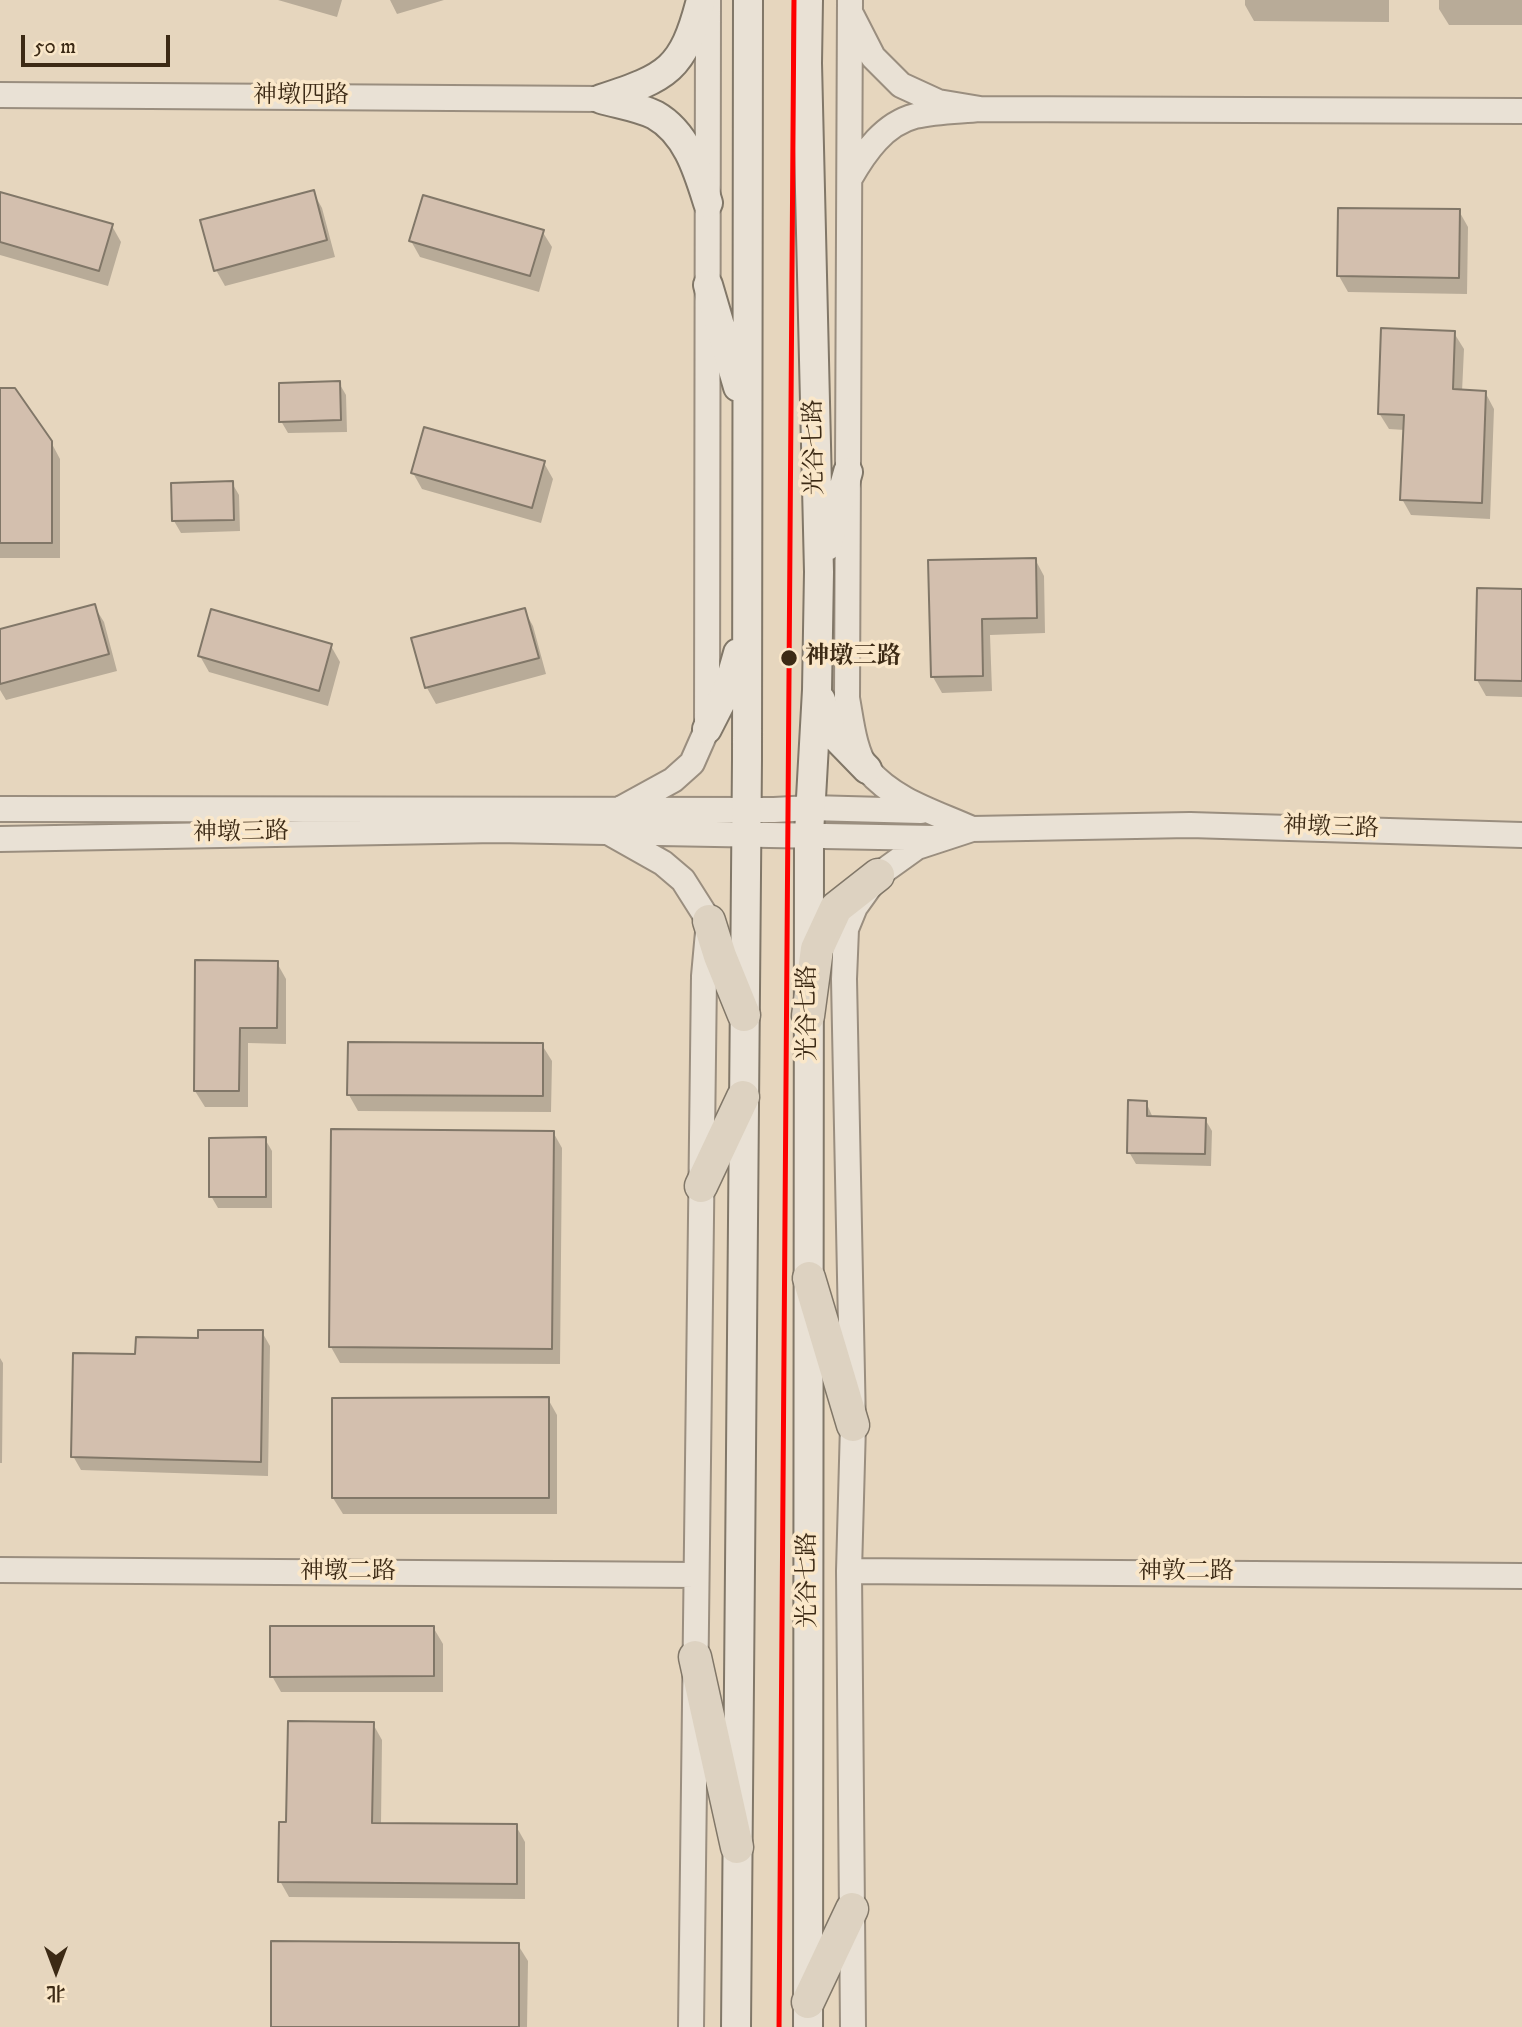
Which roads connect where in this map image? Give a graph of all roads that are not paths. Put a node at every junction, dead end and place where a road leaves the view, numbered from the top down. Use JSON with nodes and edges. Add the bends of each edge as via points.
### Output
{"nodes":[{"id":1,"x":701,"y":0,"type":"edge"},
{"id":2,"x":708,"y":0,"type":"edge"},
{"id":3,"x":748,"y":0,"type":"edge"},
{"id":4,"x":808,"y":0,"type":"edge"},
{"id":5,"x":850,"y":6,"type":"edge"},
{"id":6,"x":0,"y":95,"type":"edge"},
{"id":7,"x":601,"y":99,"type":"junction"},
{"id":8,"x":980,"y":109,"type":"junction"},
{"id":9,"x":1522,"y":111,"type":"edge"},
{"id":10,"x":850,"y":179,"type":"junction"},
{"id":11,"x":708,"y":203,"type":"junction"},
{"id":12,"x":708,"y":285,"type":"junction"},
{"id":13,"x":747,"y":415,"type":"junction"},
{"id":14,"x":848,"y":472,"type":"junction"},
{"id":15,"x":820,"y":572,"type":"junction"},
{"id":16,"x":747,"y":620,"type":"junction"},
{"id":17,"x":817,"y":690,"type":"junction"},
{"id":18,"x":707,"y":729,"type":"junction"},
{"id":19,"x":867,"y":769,"type":"junction"},
{"id":20,"x":0,"y":809,"type":"edge"},
{"id":21,"x":620,"y":809,"type":"junction"},
{"id":22,"x":933,"y":811,"type":"junction"},
{"id":23,"x":810,"y":821,"type":"junction"},
{"id":24,"x":746,"y":822,"type":"junction"},
{"id":25,"x":972,"y":829,"type":"junction"},
{"id":26,"x":608,"y":832,"type":"junction"},
{"id":27,"x":1522,"y":835,"type":"edge"},
{"id":28,"x":945,"y":838,"type":"junction"},
{"id":29,"x":0,"y":839,"type":"edge"},
{"id":30,"x":878,"y":876,"type":"junction"},
{"id":31,"x":709,"y":920,"type":"junction"},
{"id":32,"x":744,"y":1015,"type":"junction"},
{"id":33,"x":808,"y":1016,"type":"junction"},
{"id":34,"x":743,"y":1097,"type":"junction"},
{"id":35,"x":701,"y":1186,"type":"junction"},
{"id":36,"x":809,"y":1278,"type":"junction"},
{"id":37,"x":853,"y":1425,"type":"junction"},
{"id":38,"x":0,"y":1570,"type":"edge"},
{"id":39,"x":849,"y":1571,"type":"junction"},
{"id":40,"x":696,"y":1575,"type":"junction"},
{"id":41,"x":1522,"y":1576,"type":"edge"},
{"id":42,"x":695,"y":1657,"type":"junction"},
{"id":43,"x":737,"y":1847,"type":"junction"},
{"id":44,"x":852,"y":1909,"type":"junction"},
{"id":45,"x":808,"y":2015,"type":"edge"},
{"id":46,"x":691,"y":2027,"type":"edge"},
{"id":47,"x":736,"y":2027,"type":"edge"},
{"id":48,"x":853,"y":2027,"type":"edge"}],
"edges":[{"from":1,"to":7,"type":"main road","via":[[694,31],[677,63],[646,84]]},
{"from":2,"to":11,"type":"street"},
{"from":3,"to":13,"type":"main road"},
{"from":4,"to":15,"type":"main road","name":"光谷七路"},
{"from":5,"to":8,"type":"street","via":[[873,57],[901,85],[938,102]]},
{"from":5,"to":10,"type":"street"},
{"from":6,"to":7,"type":"street","name":"神墩四路"},
{"from":7,"to":11,"type":"main road","via":[[655,115],[678,136],[695,162]]},
{"from":8,"to":9,"type":"street"},
{"from":8,"to":10,"type":"street","via":[[914,116],[886,131],[865,152]]},
{"from":10,"to":14,"type":"street"},
{"from":11,"to":12,"type":"street"},
{"from":12,"to":13,"type":"main road"},
{"from":12,"to":18,"type":"street"},
{"from":13,"to":16,"type":"main road"},
{"from":14,"to":15,"type":"main road"},
{"from":14,"to":19,"type":"street","via":[[847,698],[854,736]]},
{"from":15,"to":17,"type":"main road","name":"光谷七路"},
{"from":16,"to":18,"type":"main road","via":[[728,688]]},
{"from":16,"to":24,"type":"main road"},
{"from":17,"to":19,"type":"main road","via":[[832,733]]},
{"from":17,"to":23,"type":"main road","name":"光谷七路"},
{"from":18,"to":21,"type":"street","via":[[692,764]]},
{"from":19,"to":22,"type":"street","via":[[898,796]]},
{"from":20,"to":21,"type":"street","name":"神墩三路"},
{"from":21,"to":24,"type":"street","name":"神墩三路"},
{"from":22,"to":23,"type":"street","name":"神墩三路"},
{"from":22,"to":25,"type":"street"},
{"from":23,"to":24,"type":"street","name":"神墩三路"},
{"from":23,"to":28,"type":"street","name":"神墩三路"},
{"from":23,"to":33,"type":"main road","name":"光谷七路"},
{"from":24,"to":26,"type":"street","name":"神墩三路"},
{"from":24,"to":32,"type":"main road"},
{"from":25,"to":27,"type":"street","name":"神墩三路","via":[[1190,825]]},
{"from":25,"to":28,"type":"street"},
{"from":26,"to":29,"type":"street","name":"神墩三路"},
{"from":26,"to":31,"type":"street","via":[[663,863],[683,880]]},
{"from":28,"to":30,"type":"street","via":[[917,847]]},
{"from":30,"to":33,"type":"main road","via":[[836,908],[817,949]]},
{"from":30,"to":37,"type":"street","via":[[855,907],[846,929]]},
{"from":31,"to":32,"type":"main road"},
{"from":31,"to":35,"type":"street"},
{"from":32,"to":34,"type":"main road"},
{"from":33,"to":36,"type":"main road","name":"光谷七路"},
{"from":34,"to":35,"type":"main road"},
{"from":34,"to":43,"type":"main road"},
{"from":35,"to":40,"type":"street"},
{"from":36,"to":37,"type":"main road"},
{"from":36,"to":45,"type":"main road","name":"光谷七路"},
{"from":37,"to":39,"type":"street"},
{"from":38,"to":40,"type":"street","name":"神墩二路"},
{"from":39,"to":41,"type":"street","name":"神敦二路"},
{"from":39,"to":44,"type":"street"},
{"from":40,"to":42,"type":"street"},
{"from":42,"to":43,"type":"main road"},
{"from":42,"to":46,"type":"street"},
{"from":43,"to":47,"type":"main road"},
{"from":44,"to":45,"type":"main road"},
{"from":44,"to":48,"type":"street"}]}
